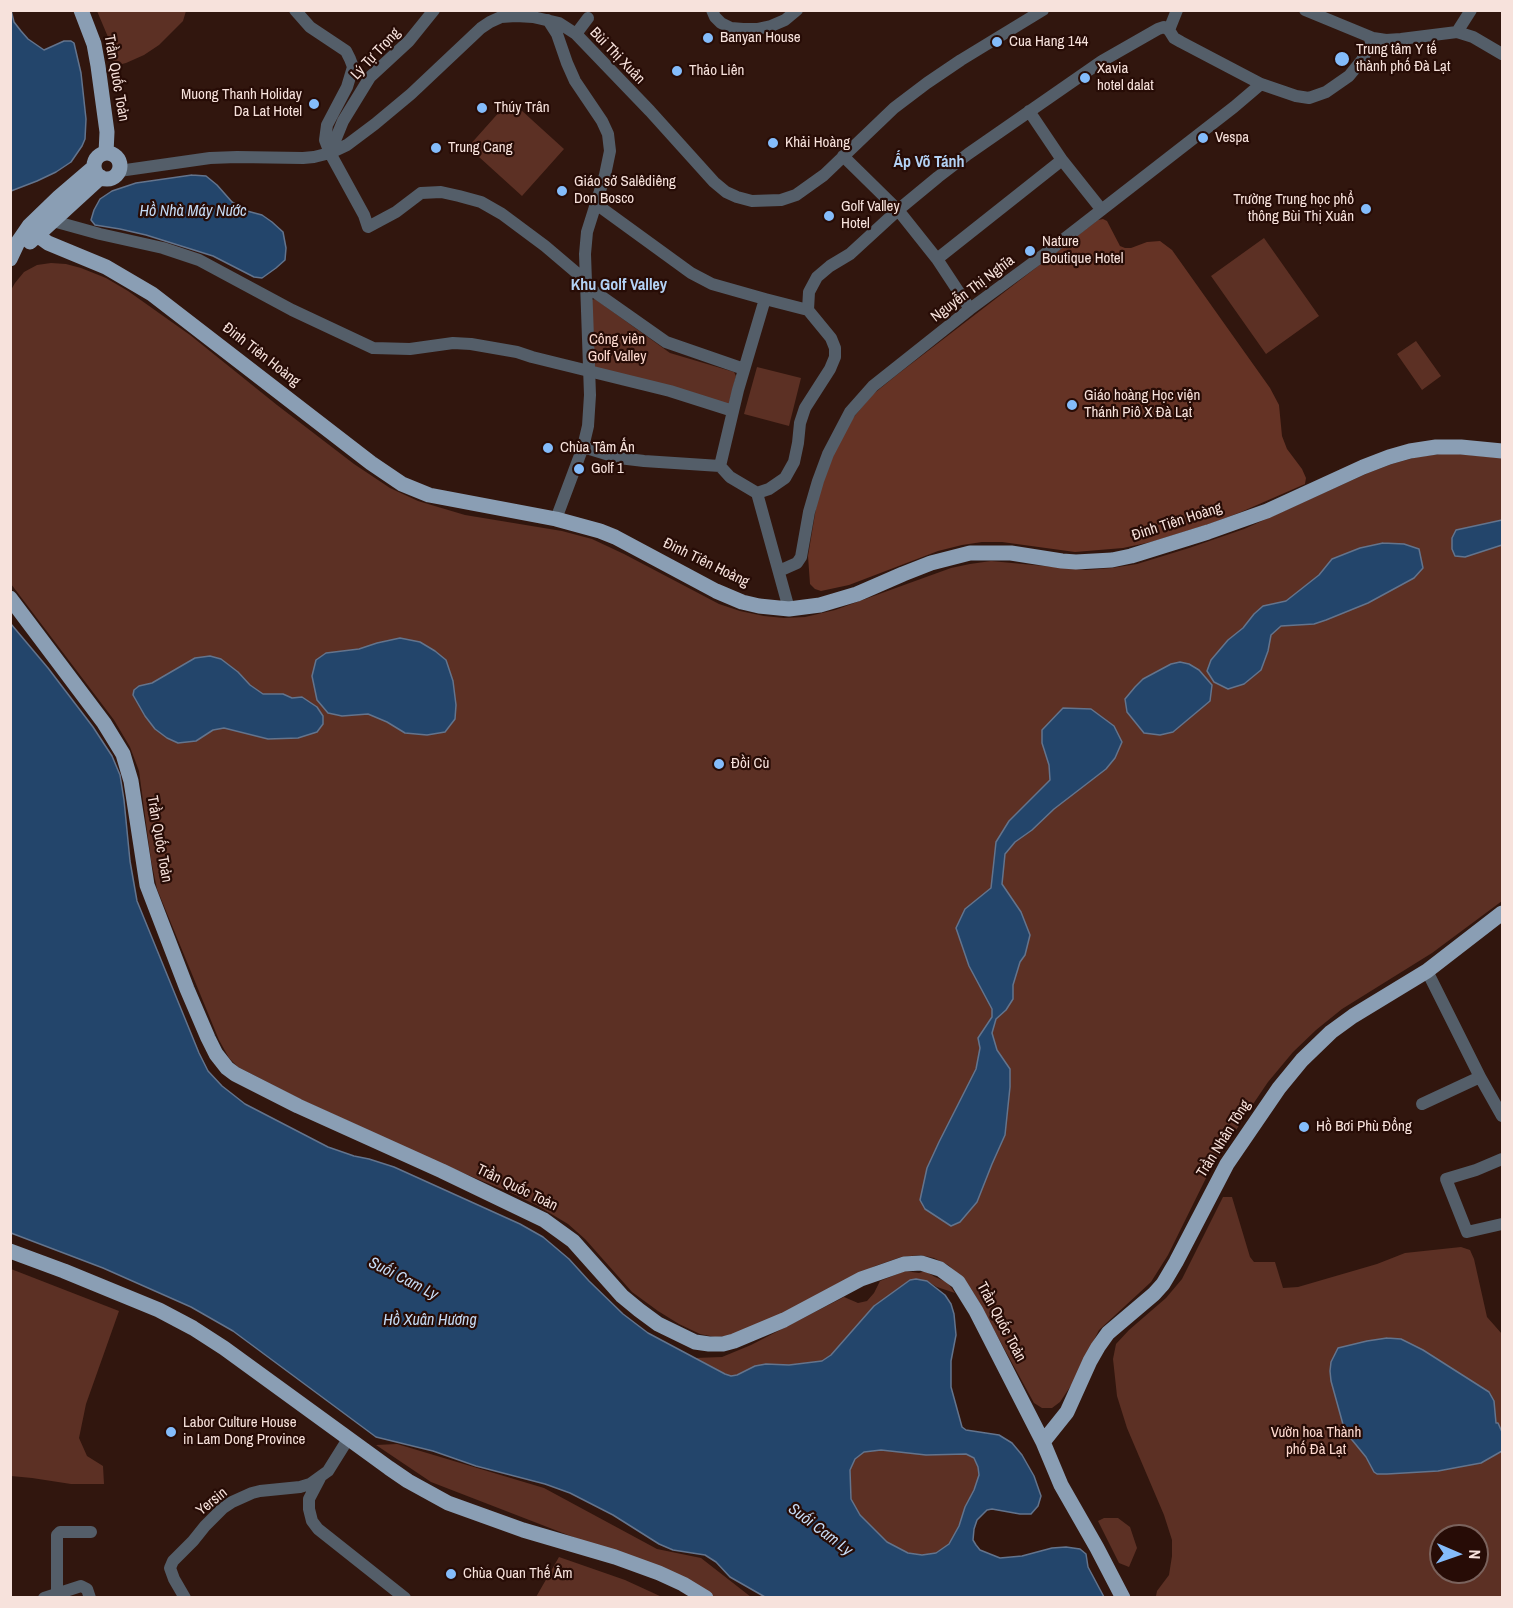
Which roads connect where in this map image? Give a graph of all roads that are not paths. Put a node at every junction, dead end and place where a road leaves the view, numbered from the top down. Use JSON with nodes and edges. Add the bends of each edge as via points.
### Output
{"nodes":[{"id":1,"x":81,"y":10,"type":"edge"},
{"id":2,"x":295,"y":10,"type":"edge"},
{"id":3,"x":434,"y":10,"type":"edge"},
{"id":4,"x":712,"y":10,"type":"edge"},
{"id":5,"x":797,"y":10,"type":"edge"},
{"id":6,"x":1043,"y":10,"type":"edge"},
{"id":7,"x":1177,"y":10,"type":"edge"},
{"id":8,"x":1305,"y":10,"type":"edge"},
{"id":9,"x":1471,"y":10,"type":"edge"},
{"id":10,"x":588,"y":18,"type":"dead end"},
{"id":11,"x":548,"y":20,"type":"junction"},
{"id":12,"x":1170,"y":30,"type":"junction"},
{"id":13,"x":1457,"y":32,"type":"junction"},
{"id":14,"x":576,"y":34,"type":"junction"},
{"id":15,"x":1373,"y":38,"type":"junction"},
{"id":16,"x":1503,"y":54,"type":"edge"},
{"id":17,"x":1261,"y":84,"type":"junction"},
{"id":18,"x":1029,"y":111,"type":"junction"},
{"id":19,"x":106,"y":153,"type":"junction"},
{"id":20,"x":330,"y":153,"type":"junction"},
{"id":21,"x":843,"y":156,"type":"junction"},
{"id":22,"x":1062,"y":160,"type":"junction"},
{"id":23,"x":119,"y":171,"type":"junction"},
{"id":24,"x":97,"y":172,"type":"junction"},
{"id":25,"x":596,"y":204,"type":"junction"},
{"id":26,"x":1101,"y":209,"type":"junction"},
{"id":27,"x":898,"y":210,"type":"junction"},
{"id":28,"x":53,"y":221,"type":"junction"},
{"id":29,"x":33,"y":230,"type":"junction"},
{"id":30,"x":937,"y":259,"type":"junction"},
{"id":31,"x":10,"y":260,"type":"edge"},
{"id":32,"x":585,"y":282,"type":"junction"},
{"id":33,"x":765,"y":299,"type":"junction"},
{"id":34,"x":970,"y":309,"type":"junction"},
{"id":35,"x":808,"y":310,"type":"junction"},
{"id":36,"x":744,"y":369,"type":"junction"},
{"id":37,"x":589,"y":371,"type":"junction"},
{"id":38,"x":733,"y":411,"type":"junction"},
{"id":39,"x":583,"y":447,"type":"junction"},
{"id":40,"x":1503,"y":451,"type":"edge"},
{"id":41,"x":720,"y":466,"type":"junction"},
{"id":42,"x":756,"y":493,"type":"junction"},
{"id":43,"x":556,"y":519,"type":"junction"},
{"id":44,"x":779,"y":571,"type":"junction"},
{"id":45,"x":10,"y":598,"type":"edge"},
{"id":46,"x":789,"y":609,"type":"junction"},
{"id":47,"x":1503,"y":913,"type":"edge"},
{"id":48,"x":1427,"y":971,"type":"junction"},
{"id":49,"x":1480,"y":1077,"type":"junction"},
{"id":50,"x":1422,"y":1104,"type":"dead end"},
{"id":51,"x":1503,"y":1116,"type":"edge"},
{"id":52,"x":1503,"y":1159,"type":"edge"},
{"id":53,"x":1503,"y":1224,"type":"edge"},
{"id":54,"x":10,"y":1251,"type":"edge"},
{"id":55,"x":348,"y":1439,"type":"junction"},
{"id":56,"x":1043,"y":1442,"type":"junction"},
{"id":57,"x":320,"y":1477,"type":"junction"},
{"id":58,"x":91,"y":1532,"type":"dead end"},
{"id":59,"x":57,"y":1594,"type":"junction"},
{"id":60,"x":44,"y":1598,"type":"edge"},
{"id":61,"x":90,"y":1598,"type":"edge"},
{"id":62,"x":185,"y":1598,"type":"edge"},
{"id":63,"x":405,"y":1598,"type":"edge"},
{"id":64,"x":706,"y":1598,"type":"edge"},
{"id":65,"x":1123,"y":1598,"type":"edge"}],
"edges":[{"from":1,"to":19,"type":"main road","name":"Trần Quốc Toản","via":[[98,66]]},
{"from":2,"to":20,"type":"street","via":[[310,27],[346,51],[353,67],[327,125]]},
{"from":3,"to":20,"type":"street","name":"Lý Tự Trọng","via":[[409,41],[370,77],[343,121]]},
{"from":4,"to":5,"type":"street","via":[[721,23],[743,29],[771,26]]},
{"from":6,"to":21,"type":"street","name":"Bùi Thị Xuân","via":[[927,83]]},
{"from":7,"to":12,"type":"street"},
{"from":8,"to":15,"type":"street"},
{"from":9,"to":13,"type":"street"},
{"from":10,"to":14,"type":"street"},
{"from":11,"to":14,"type":"street","name":"Bùi Thị Xuân"},
{"from":11,"to":20,"type":"street","name":"Bùi Thị Xuân","via":[[516,16],[490,22],[375,124]]},
{"from":11,"to":25,"type":"street","via":[[575,81],[608,134],[605,175]]},
{"from":12,"to":17,"type":"street","via":[[1174,38]]},
{"from":12,"to":18,"type":"street","via":[[1158,28]]},
{"from":13,"to":15,"type":"street"},
{"from":13,"to":16,"type":"street"},
{"from":14,"to":21,"type":"street","name":"Bùi Thị Xuân","via":[[726,192],[752,201],[781,200],[796,195]]},
{"from":15,"to":17,"type":"street","via":[[1362,60],[1326,92],[1309,98]]},
{"from":17,"to":26,"type":"street","name":"Nguyễn Thị Nghĩa"},
{"from":18,"to":22,"type":"street"},
{"from":18,"to":27,"type":"street"},
{"from":19,"to":23,"type":"main road","via":[[118,159]]},
{"from":19,"to":24,"type":"main road","via":[[96,159]]},
{"from":20,"to":23,"type":"street","name":"Bùi Thị Xuân","via":[[303,158],[210,158]]},
{"from":20,"to":32,"type":"street","via":[[368,227],[421,193],[459,196],[502,214]]},
{"from":21,"to":27,"type":"street"},
{"from":22,"to":26,"type":"street"},
{"from":22,"to":30,"type":"street"},
{"from":23,"to":24,"type":"main road","via":[[105,179]]},
{"from":24,"to":28,"type":"main road"},
{"from":24,"to":29,"type":"main road","via":[[59,197]]},
{"from":25,"to":32,"type":"street","via":[[587,232]]},
{"from":25,"to":33,"type":"street","via":[[691,273],[712,284]]},
{"from":26,"to":34,"type":"street","name":"Nguyễn Thị Nghĩa"},
{"from":27,"to":30,"type":"street"},
{"from":27,"to":35,"type":"street","via":[[817,278],[809,292]]},
{"from":28,"to":29,"type":"main road"},
{"from":28,"to":37,"type":"street","via":[[199,260],[373,348],[471,344]]},
{"from":29,"to":31,"type":"main road","via":[[18,242]]},
{"from":29,"to":43,"type":"main road","name":"Đinh Tiên Hoàng","via":[[48,243],[106,267],[152,294],[402,484],[438,497]]},
{"from":30,"to":34,"type":"street"},
{"from":32,"to":36,"type":"street","via":[[666,342]]},
{"from":32,"to":37,"type":"street"},
{"from":33,"to":35,"type":"street"},
{"from":33,"to":36,"type":"street"},
{"from":34,"to":44,"type":"street","name":"Nguyễn Thị Nghĩa","via":[[873,386],[850,412],[818,481],[801,557]]},
{"from":35,"to":42,"type":"street","via":[[831,338],[835,357],[805,408],[794,462],[785,478]]},
{"from":36,"to":38,"type":"street"},
{"from":37,"to":38,"type":"street"},
{"from":37,"to":39,"type":"street","via":[[588,426]]},
{"from":38,"to":41,"type":"street"},
{"from":39,"to":41,"type":"street","via":[[619,458]]},
{"from":39,"to":43,"type":"street"},
{"from":40,"to":46,"type":"main road","name":"Đinh Tiên Hoàng","via":[[1444,447],[1410,450],[1267,511],[1131,556],[1076,562],[1011,553],[970,553],[922,567],[836,601]]},
{"from":41,"to":42,"type":"street"},
{"from":42,"to":44,"type":"street"},
{"from":43,"to":46,"type":"main road","name":"Đinh Tiên Hoàng","via":[[615,537],[742,602]]},
{"from":44,"to":46,"type":"street"},
{"from":45,"to":56,"type":"main road","name":"Trần Quốc Toản","via":[[123,753],[147,885],[208,1038],[226,1068],[298,1106],[544,1220],[573,1241],[639,1310],[695,1342],[734,1341],[784,1320],[861,1279],[904,1264],[921,1263],[940,1269],[958,1282],[967,1295]]},
{"from":47,"to":48,"type":"main road","name":"Trần Nhân Tông"},
{"from":48,"to":49,"type":"street"},
{"from":48,"to":56,"type":"main road","name":"Trần Nhân Tông","via":[[1331,1032],[1279,1088],[1227,1164],[1163,1284],[1107,1333],[1067,1412]]},
{"from":49,"to":50,"type":"street"},
{"from":49,"to":51,"type":"street"},
{"from":52,"to":53,"type":"street","via":[[1446,1179],[1467,1232]]},
{"from":54,"to":55,"type":"main road","via":[[159,1310],[193,1328]]},
{"from":55,"to":57,"type":"street","name":"Yersin"},
{"from":55,"to":64,"type":"main road","via":[[408,1481],[448,1503],[659,1573]]},
{"from":56,"to":65,"type":"main road","name":"Trần Quốc Toản","via":[[1061,1485]]},
{"from":57,"to":62,"type":"street","name":"Yersin","via":[[300,1487],[260,1491],[223,1508],[173,1561],[170,1569]]},
{"from":57,"to":63,"type":"street","name":"Yersin","via":[[309,1499],[312,1521]]},
{"from":58,"to":59,"type":"street","via":[[57,1535]]},
{"from":59,"to":60,"type":"street"},
{"from":59,"to":61,"type":"street","via":[[81,1586]]}]}
